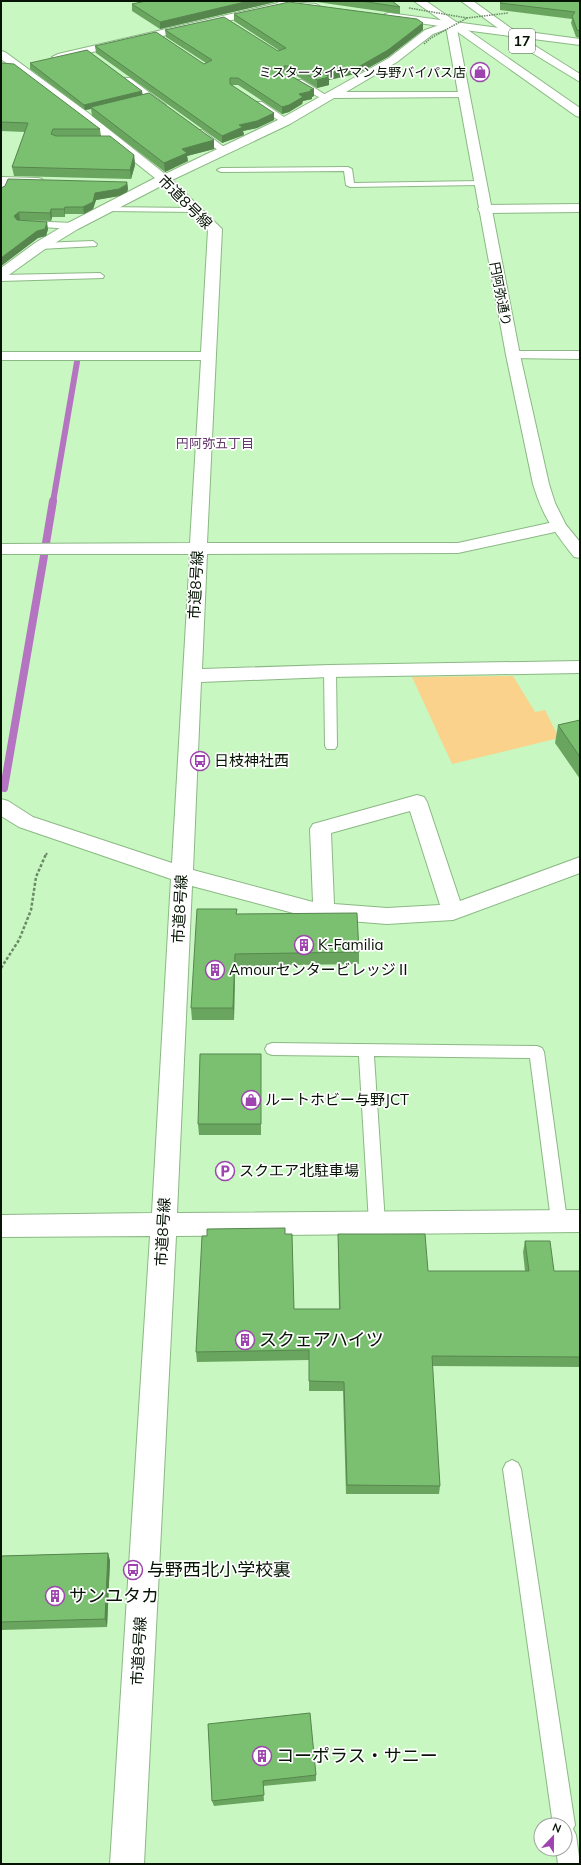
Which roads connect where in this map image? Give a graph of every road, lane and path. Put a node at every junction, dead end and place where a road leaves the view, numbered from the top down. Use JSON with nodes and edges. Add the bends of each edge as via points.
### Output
{"nodes":[{"id":1,"x":419,"y":1,"type":"edge"},
{"id":2,"x":288,"y":2,"type":"edge"},
{"id":3,"x":470,"y":2,"type":"edge"},
{"id":4,"x":409,"y":8,"type":"dead end"},
{"id":5,"x":329,"y":9,"type":"edge"},
{"id":6,"x":508,"y":13,"type":"edge"},
{"id":7,"x":376,"y":15,"type":"edge"},
{"id":8,"x":467,"y":18,"type":"junction"},
{"id":9,"x":451,"y":24,"type":"junction"},
{"id":10,"x":512,"y":33,"type":"junction"},
{"id":11,"x":580,"y":42,"type":"edge"},
{"id":12,"x":424,"y":44,"type":"dead end"},
{"id":13,"x":1,"y":54,"type":"edge"},
{"id":14,"x":48,"y":60,"type":"edge"},
{"id":15,"x":33,"y":63,"type":"edge"},
{"id":16,"x":12,"y":68,"type":"junction"},
{"id":17,"x":119,"y":74,"type":"edge"},
{"id":18,"x":294,"y":79,"type":"edge"},
{"id":19,"x":580,"y":79,"type":"edge"},
{"id":20,"x":327,"y":96,"type":"junction"},
{"id":21,"x":463,"y":96,"type":"junction"},
{"id":22,"x":253,"y":100,"type":"edge"},
{"id":23,"x":170,"y":111,"type":"edge"},
{"id":24,"x":580,"y":113,"type":"edge"},
{"id":25,"x":286,"y":121,"type":"junction"},
{"id":26,"x":194,"y":129,"type":"edge"},
{"id":27,"x":103,"y":142,"type":"edge"},
{"id":28,"x":118,"y":142,"type":"junction"},
{"id":29,"x":225,"y":151,"type":"junction"},
{"id":30,"x":222,"y":170,"type":"dead end"},
{"id":31,"x":158,"y":181,"type":"junction"},
{"id":32,"x":52,"y":182,"type":"edge"},
{"id":33,"x":130,"y":184,"type":"dead end"},
{"id":34,"x":480,"y":184,"type":"junction"},
{"id":35,"x":3,"y":185,"type":"edge"},
{"id":36,"x":580,"y":208,"type":"edge"},
{"id":37,"x":105,"y":209,"type":"junction"},
{"id":38,"x":485,"y":209,"type":"junction"},
{"id":39,"x":195,"y":210,"type":"junction"},
{"id":40,"x":21,"y":224,"type":"edge"},
{"id":41,"x":73,"y":226,"type":"junction"},
{"id":42,"x":93,"y":244,"type":"dead end"},
{"id":43,"x":40,"y":246,"type":"junction"},
{"id":44,"x":1,"y":274,"type":"edge"},
{"id":45,"x":100,"y":276,"type":"dead end"},
{"id":46,"x":1,"y":278,"type":"edge"},
{"id":47,"x":513,"y":355,"type":"junction"},
{"id":48,"x":580,"y":355,"type":"edge"},
{"id":49,"x":1,"y":356,"type":"edge"},
{"id":50,"x":207,"y":356,"type":"junction"},
{"id":51,"x":558,"y":526,"type":"junction"},
{"id":52,"x":1,"y":549,"type":"edge"},
{"id":53,"x":199,"y":550,"type":"junction"},
{"id":54,"x":580,"y":554,"type":"edge"},
{"id":55,"x":580,"y":667,"type":"edge"},
{"id":56,"x":330,"y":671,"type":"junction"},
{"id":57,"x":191,"y":676,"type":"junction"},
{"id":58,"x":331,"y":746,"type":"dead end"},
{"id":59,"x":1,"y":806,"type":"edge"},
{"id":60,"x":1,"y":822,"type":"edge"},
{"id":61,"x":26,"y":822,"type":"junction"},
{"id":62,"x":57,"y":832,"type":"junction"},
{"id":63,"x":580,"y":865,"type":"edge"},
{"id":64,"x":182,"y":875,"type":"junction"},
{"id":65,"x":324,"y":910,"type":"junction"},
{"id":66,"x":453,"y":912,"type":"junction"},
{"id":67,"x":1,"y":968,"type":"edge"},
{"id":68,"x":272,"y":1049,"type":"dead end"},
{"id":69,"x":366,"y":1050,"type":"junction"},
{"id":70,"x":569,"y":1221,"type":"edge"},
{"id":71,"x":377,"y":1222,"type":"junction"},
{"id":72,"x":164,"y":1224,"type":"junction"},
{"id":73,"x":1,"y":1226,"type":"edge"},
{"id":74,"x":512,"y":1469,"type":"dead end"},
{"id":75,"x":563,"y":1817,"type":"edge"},
{"id":76,"x":127,"y":1864,"type":"edge"}],
"edges":[{"from":1,"to":9,"type":"main road","number":"17"},
{"from":2,"to":5,"type":"main road"},
{"from":2,"to":14,"type":"main road","via":[[227,21],[90,53]]},
{"from":3,"to":10,"type":"main road","number":"17"},
{"from":4,"to":8,"type":"path","bridge":true},
{"from":6,"to":8,"type":"path","bridge":true},
{"from":7,"to":9,"type":"main road"},
{"from":8,"to":12,"type":"path","bridge":true},
{"from":9,"to":10,"type":"main road"},
{"from":9,"to":20,"type":"main road","via":[[429,32],[393,60]]},
{"from":9,"to":21,"type":"main road","name":"円阿弥通り"},
{"from":9,"to":24,"type":"main road","number":"17"},
{"from":10,"to":11,"type":"main road"},
{"from":10,"to":19,"type":"main road","number":"17"},
{"from":13,"to":16,"type":"main road","name":"市道8号線"},
{"from":15,"to":16,"type":"main road"},
{"from":16,"to":28,"type":"main road","name":"市道8号線","via":[[87,114]]},
{"from":17,"to":23,"type":"lane","via":[[148,98]]},
{"from":18,"to":20,"type":"lane"},
{"from":20,"to":21,"type":"main road"},
{"from":20,"to":25,"type":"main road"},
{"from":21,"to":34,"type":"main road","name":"円阿弥通り"},
{"from":22,"to":25,"type":"lane"},
{"from":25,"to":29,"type":"main road"},
{"from":26,"to":29,"type":"lane"},
{"from":27,"to":28,"type":"lane"},
{"from":28,"to":31,"type":"main road","name":"市道8号線"},
{"from":29,"to":31,"type":"main road"},
{"from":30,"to":34,"type":"lane","via":[[348,169],[350,185]]},
{"from":31,"to":33,"type":"main road"},
{"from":31,"to":37,"type":"main road"},
{"from":31,"to":39,"type":"main road","name":"市道8号線"},
{"from":32,"to":35,"type":"main road"},
{"from":34,"to":38,"type":"main road","name":"円阿弥通り"},
{"from":36,"to":38,"type":"main road"},
{"from":37,"to":39,"type":"lane"},
{"from":37,"to":41,"type":"main road"},
{"from":38,"to":47,"type":"main road","name":"円阿弥通り"},
{"from":39,"to":50,"type":"main road","name":"市道8号線","via":[[215,229]]},
{"from":40,"to":41,"type":"lane"},
{"from":41,"to":43,"type":"main road"},
{"from":42,"to":43,"type":"lane"},
{"from":43,"to":44,"type":"main road"},
{"from":45,"to":46,"type":"lane"},
{"from":47,"to":48,"type":"main road"},
{"from":47,"to":51,"type":"main road","name":"円阿弥通り","via":[[541,484]]},
{"from":49,"to":50,"type":"main road"},
{"from":50,"to":53,"type":"main road","name":"市道8号線"},
{"from":51,"to":53,"type":"main road","via":[[458,548]]},
{"from":51,"to":54,"type":"main road","name":"円阿弥通り"},
{"from":52,"to":53,"type":"main road"},
{"from":53,"to":57,"type":"main road","name":"市道8号線"},
{"from":55,"to":56,"type":"main road"},
{"from":56,"to":57,"type":"main road"},
{"from":56,"to":58,"type":"lane"},
{"from":57,"to":64,"type":"main road","name":"市道8号線"},
{"from":59,"to":61,"type":"main road"},
{"from":60,"to":61,"type":"main road"},
{"from":61,"to":62,"type":"main road"},
{"from":62,"to":64,"type":"main road"},
{"from":62,"to":67,"type":"path","via":[[36,877],[31,910],[19,940]]},
{"from":63,"to":66,"type":"main road"},
{"from":64,"to":65,"type":"main road","via":[[312,910]]},
{"from":64,"to":72,"type":"main road","name":"市道8号線"},
{"from":65,"to":66,"type":"main road","via":[[387,916]]},
{"from":65,"to":66,"type":"main road","via":[[320,829],[417,802]]},
{"from":68,"to":69,"type":"lane"},
{"from":69,"to":70,"type":"lane","via":[[537,1052]]},
{"from":69,"to":71,"type":"lane"},
{"from":70,"to":71,"type":"main road"},
{"from":71,"to":72,"type":"main road"},
{"from":72,"to":73,"type":"main road"},
{"from":72,"to":76,"type":"main road","name":"市道8号線"},
{"from":74,"to":75,"type":"lane"}]}
